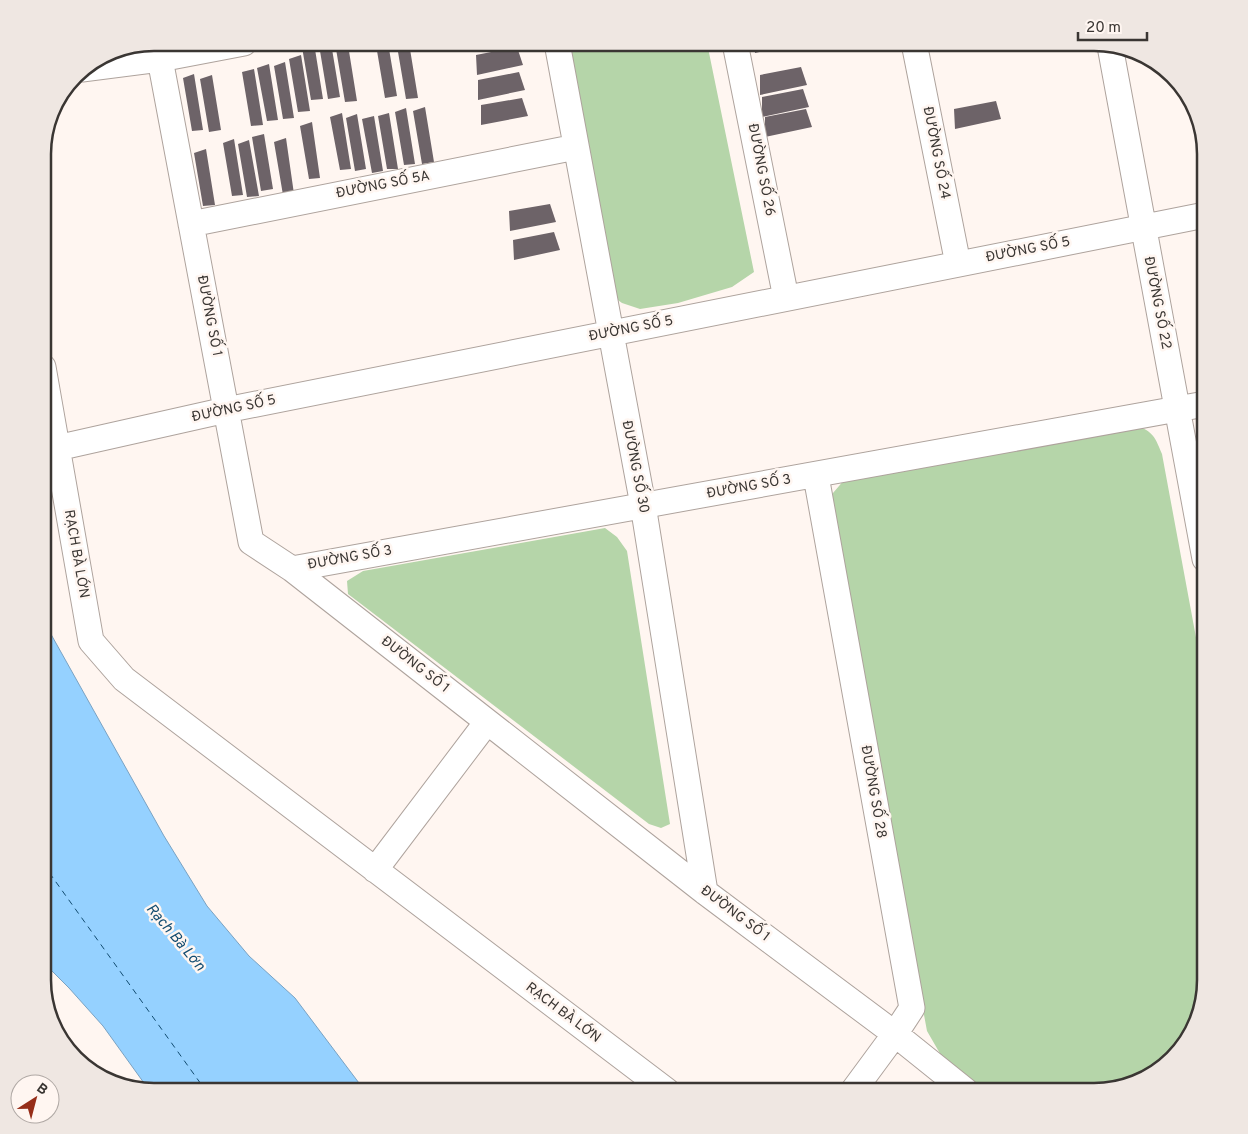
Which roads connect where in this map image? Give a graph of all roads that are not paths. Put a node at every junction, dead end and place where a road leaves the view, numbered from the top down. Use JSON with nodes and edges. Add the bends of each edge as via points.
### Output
{"nodes":[{"id":1,"x":200,"y":51,"type":"edge"},
{"id":2,"x":559,"y":51,"type":"edge"},
{"id":3,"x":737,"y":51,"type":"edge"},
{"id":4,"x":916,"y":51,"type":"edge"},
{"id":5,"x":1111,"y":53,"type":"edge"},
{"id":6,"x":160,"y":59,"type":"junction"},
{"id":7,"x":99,"y":68,"type":"edge"},
{"id":8,"x":576,"y":146,"type":"junction"},
{"id":9,"x":1197,"y":217,"type":"edge"},
{"id":10,"x":191,"y":224,"type":"junction"},
{"id":11,"x":1143,"y":227,"type":"junction"},
{"id":12,"x":958,"y":264,"type":"junction"},
{"id":13,"x":786,"y":298,"type":"junction"},
{"id":14,"x":610,"y":333,"type":"junction"},
{"id":15,"x":1197,"y":405,"type":"edge"},
{"id":16,"x":1178,"y":409,"type":"junction"},
{"id":17,"x":226,"y":410,"type":"junction"},
{"id":18,"x":51,"y":413,"type":"edge"},
{"id":19,"x":57,"y":448,"type":"junction"},
{"id":20,"x":816,"y":476,"type":"junction"},
{"id":21,"x":643,"y":505,"type":"junction"},
{"id":22,"x":1197,"y":515,"type":"edge"},
{"id":23,"x":292,"y":569,"type":"junction"},
{"id":24,"x":487,"y":722,"type":"junction"},
{"id":25,"x":375,"y":870,"type":"junction"},
{"id":26,"x":705,"y":892,"type":"junction"},
{"id":27,"x":895,"y":1034,"type":"junction"},
{"id":28,"x":655,"y":1083,"type":"edge"},
{"id":29,"x":860,"y":1083,"type":"edge"},
{"id":30,"x":955,"y":1083,"type":"edge"}],
"edges":[{"from":1,"to":6,"type":"street"},
{"from":2,"to":8,"type":"street","name":"ĐƯỜNG SỐ 30"},
{"from":3,"to":13,"type":"street","name":"ĐƯỜNG SỐ 26"},
{"from":4,"to":12,"type":"street","name":"ĐƯỜNG SỐ 24"},
{"from":5,"to":11,"type":"street","name":"ĐƯỜNG SỐ 22"},
{"from":6,"to":7,"type":"street"},
{"from":6,"to":10,"type":"street","name":"ĐƯỜNG SỐ 1"},
{"from":8,"to":10,"type":"street","name":"ĐƯỜNG SỐ 5A"},
{"from":8,"to":14,"type":"street","name":"ĐƯỜNG SỐ 30"},
{"from":9,"to":11,"type":"street","name":"ĐƯỜNG SỐ 5"},
{"from":10,"to":17,"type":"street","name":"ĐƯỜNG SỐ 1"},
{"from":11,"to":12,"type":"street","name":"ĐƯỜNG SỐ 5"},
{"from":11,"to":16,"type":"street","name":"ĐƯỜNG SỐ 22"},
{"from":12,"to":13,"type":"street","name":"ĐƯỜNG SỐ 5"},
{"from":13,"to":14,"type":"street","name":"ĐƯỜNG SỐ 5"},
{"from":14,"to":17,"type":"street","name":"ĐƯỜNG SỐ 5"},
{"from":14,"to":21,"type":"street","name":"ĐƯỜNG SỐ 30"},
{"from":15,"to":16,"type":"street","name":"ĐƯỜNG SỐ 3"},
{"from":16,"to":20,"type":"street","name":"ĐƯỜNG SỐ 3"},
{"from":16,"to":22,"type":"street","name":"ĐƯỜNG SỐ 22"},
{"from":17,"to":19,"type":"street","name":"ĐƯỜNG SỐ 5"},
{"from":17,"to":23,"type":"street","name":"ĐƯỜNG SỐ 1","via":[[251,542]]},
{"from":18,"to":19,"type":"street","name":"RẠCH BÀ LỚN"},
{"from":19,"to":25,"type":"street","name":"RẠCH BÀ LỚN","via":[[91,641],[124,679]]},
{"from":20,"to":21,"type":"street","name":"ĐƯỜNG SỐ 3"},
{"from":20,"to":27,"type":"street","name":"ĐƯỜNG SỐ 28","via":[[912,1008]]},
{"from":21,"to":23,"type":"street","name":"ĐƯỜNG SỐ 3"},
{"from":21,"to":26,"type":"street","name":"ĐƯỜNG SỐ 30"},
{"from":23,"to":24,"type":"street","name":"ĐƯỜNG SỐ 1"},
{"from":24,"to":25,"type":"street"},
{"from":24,"to":26,"type":"street","name":"ĐƯỜNG SỐ 1"},
{"from":25,"to":28,"type":"street","name":"RẠCH BÀ LỚN"},
{"from":26,"to":27,"type":"street","name":"ĐƯỜNG SỐ 1"},
{"from":27,"to":29,"type":"street","name":"ĐƯỜNG SỐ 28"},
{"from":27,"to":30,"type":"street","name":"ĐƯỜNG SỐ 1"}]}
